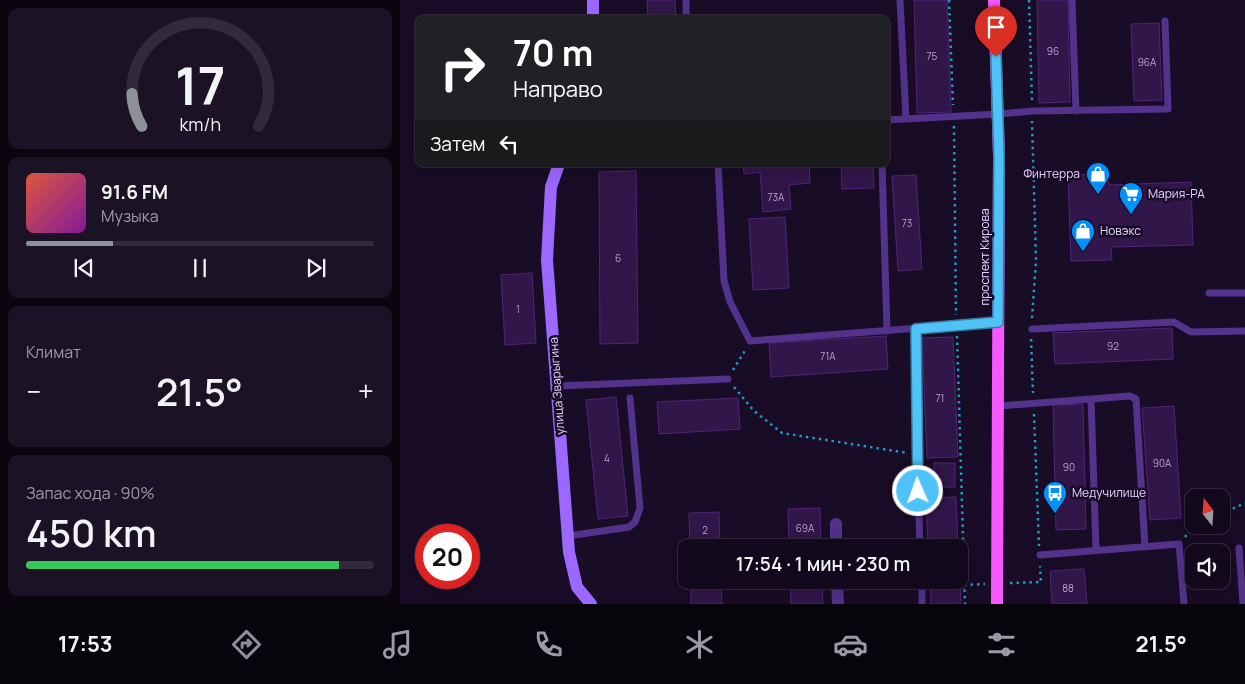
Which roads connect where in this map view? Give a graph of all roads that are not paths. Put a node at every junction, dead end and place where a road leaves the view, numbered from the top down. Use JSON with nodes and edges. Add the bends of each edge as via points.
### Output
{"nodes":[{"id":1,"x":593,"y":0,"type":"edge"},
{"id":2,"x":686,"y":0,"type":"edge"},
{"id":3,"x":900,"y":0,"type":"edge"},
{"id":4,"x":994,"y":0,"type":"edge"},
{"id":5,"x":1072,"y":0,"type":"edge"},
{"id":6,"x":593,"y":15,"type":"edge"},
{"id":7,"x":686,"y":15,"type":"edge"},
{"id":8,"x":1165,"y":21,"type":"dead end"},
{"id":9,"x":1076,"y":111,"type":"junction"},
{"id":10,"x":998,"y":114,"type":"junction"},
{"id":11,"x":906,"y":119,"type":"junction"},
{"id":12,"x":890,"y":120,"type":"edge"},
{"id":13,"x":558,"y":167,"type":"edge"},
{"id":14,"x":718,"y":167,"type":"edge"},
{"id":15,"x":882,"y":167,"type":"edge"},
{"id":16,"x":1209,"y":293,"type":"dead end"},
{"id":17,"x":1245,"y":293,"type":"edge"},
{"id":18,"x":998,"y":322,"type":"junction"},
{"id":19,"x":916,"y":329,"type":"junction"},
{"id":20,"x":1032,"y":329,"type":"road end"},
{"id":21,"x":887,"y":331,"type":"junction"},
{"id":22,"x":1245,"y":331,"type":"edge"},
{"id":23,"x":728,"y":379,"type":"road end"},
{"id":24,"x":557,"y":386,"type":"junction"},
{"id":25,"x":630,"y":398,"type":"dead end"},
{"id":26,"x":1091,"y":399,"type":"junction"},
{"id":27,"x":998,"y":406,"type":"junction"},
{"id":28,"x":836,"y":524,"type":"dead end"},
{"id":29,"x":568,"y":536,"type":"junction"},
{"id":30,"x":836,"y":539,"type":"edge"},
{"id":31,"x":920,"y":539,"type":"edge"},
{"id":32,"x":1145,"y":547,"type":"junction"},
{"id":33,"x":1239,"y":548,"type":"dead end"},
{"id":34,"x":1096,"y":550,"type":"junction"},
{"id":35,"x":1040,"y":555,"type":"road end"},
{"id":36,"x":837,"y":589,"type":"edge"},
{"id":37,"x":922,"y":589,"type":"edge"},
{"id":38,"x":591,"y":604,"type":"edge"},
{"id":39,"x":838,"y":604,"type":"edge"},
{"id":40,"x":922,"y":604,"type":"edge"},
{"id":41,"x":997,"y":604,"type":"edge"},
{"id":42,"x":1184,"y":604,"type":"edge"},
{"id":43,"x":1243,"y":604,"type":"edge"}],
"edges":[{"from":1,"to":6,"type":"street"},
{"from":2,"to":7,"type":"lane"},
{"from":3,"to":11,"type":"lane"},
{"from":4,"to":10,"type":"main road","name":"проспект Кирова"},
{"from":5,"to":9,"type":"lane"},
{"from":8,"to":9,"type":"lane","via":[[1168,109]]},
{"from":9,"to":10,"type":"lane"},
{"from":10,"to":11,"type":"lane"},
{"from":10,"to":18,"type":"main road","name":"проспект Кирова"},
{"from":11,"to":12,"type":"lane"},
{"from":13,"to":24,"type":"street","name":"улица Зварыгина","via":[[550,187],[548,260]]},
{"from":14,"to":21,"type":"lane","via":[[724,281],[730,302],[750,341]]},
{"from":15,"to":21,"type":"lane"},
{"from":16,"to":17,"type":"lane"},
{"from":18,"to":19,"type":"lane"},
{"from":18,"to":27,"type":"main road","name":"проспект Кирова"},
{"from":19,"to":21,"type":"lane"},
{"from":19,"to":31,"type":"lane"},
{"from":20,"to":22,"type":"lane","via":[[1174,322],[1191,332]]},
{"from":23,"to":24,"type":"lane"},
{"from":24,"to":29,"type":"street","name":"улица Зварыгина"},
{"from":25,"to":29,"type":"lane","via":[[640,508],[635,522],[629,527]]},
{"from":26,"to":27,"type":"lane"},
{"from":26,"to":32,"type":"lane","via":[[1130,396],[1136,399]]},
{"from":26,"to":34,"type":"lane"},
{"from":27,"to":41,"type":"main road","name":"проспект Кирова"},
{"from":28,"to":30,"type":"street"},
{"from":29,"to":38,"type":"street","name":"улица Зварыгина","via":[[577,587]]},
{"from":32,"to":34,"type":"lane"},
{"from":32,"to":42,"type":"lane","via":[[1179,544]]},
{"from":33,"to":43,"type":"lane"},
{"from":34,"to":35,"type":"lane"},
{"from":36,"to":39,"type":"street"},
{"from":37,"to":40,"type":"lane"}]}
